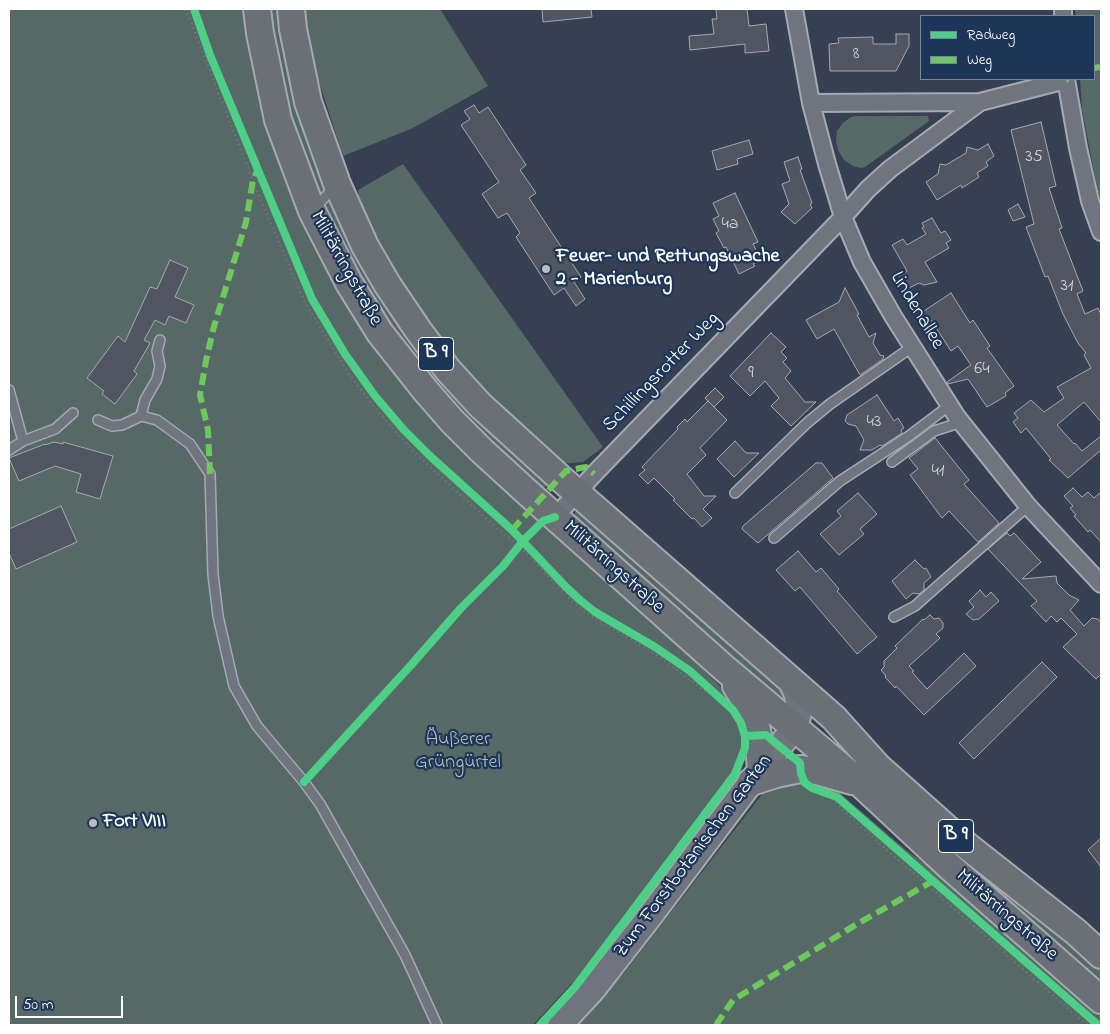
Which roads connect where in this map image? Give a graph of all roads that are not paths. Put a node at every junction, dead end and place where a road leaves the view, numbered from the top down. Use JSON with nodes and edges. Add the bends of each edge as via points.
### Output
{"nodes":[{"id":1,"x":257,"y":9,"type":"edge"},
{"id":2,"x":291,"y":9,"type":"edge"},
{"id":3,"x":794,"y":9,"type":"edge"},
{"id":4,"x":1062,"y":80,"type":"edge"},
{"id":5,"x":1066,"y":80,"type":"edge"},
{"id":6,"x":980,"y":102,"type":"junction"},
{"id":7,"x":811,"y":104,"type":"junction"},
{"id":8,"x":336,"y":184,"type":"junction"},
{"id":9,"x":312,"y":211,"type":"junction"},
{"id":10,"x":843,"y":217,"type":"junction"},
{"id":11,"x":1101,"y":232,"type":"edge"},
{"id":12,"x":160,"y":340,"type":"dead end"},
{"id":13,"x":912,"y":348,"type":"junction"},
{"id":14,"x":9,"y":390,"type":"edge"},
{"id":15,"x":950,"y":405,"type":"junction"},
{"id":16,"x":73,"y":413,"type":"dead end"},
{"id":17,"x":141,"y":416,"type":"junction"},
{"id":18,"x":98,"y":420,"type":"dead end"},
{"id":19,"x":962,"y":422,"type":"junction"},
{"id":20,"x":23,"y":441,"type":"junction"},
{"id":21,"x":9,"y":450,"type":"edge"},
{"id":22,"x":892,"y":462,"type":"dead end"},
{"id":23,"x":577,"y":493,"type":"junction"},
{"id":24,"x":735,"y":493,"type":"dead end"},
{"id":25,"x":1028,"y":506,"type":"junction"},
{"id":26,"x":555,"y":517,"type":"junction"},
{"id":27,"x":774,"y":538,"type":"dead end"},
{"id":28,"x":1101,"y":584,"type":"edge"},
{"id":29,"x":894,"y":618,"type":"dead end"},
{"id":30,"x":724,"y":668,"type":"junction"},
{"id":31,"x":790,"y":679,"type":"junction"},
{"id":32,"x":795,"y":727,"type":"junction"},
{"id":33,"x":756,"y":775,"type":"junction"},
{"id":34,"x":869,"y":775,"type":"junction"},
{"id":35,"x":1101,"y":955,"type":"edge"},
{"id":36,"x":1094,"y":1015,"type":"edge"},
{"id":37,"x":437,"y":1025,"type":"edge"},
{"id":38,"x":560,"y":1025,"type":"edge"}],
"edges":[{"from":1,"to":9,"type":"main road","name":"Militärringstraße","number":"B 9","via":[[278,120]]},
{"from":2,"to":8,"type":"main road","name":"Militärringstraße","number":"B 9","via":[[308,102]]},
{"from":3,"to":7,"type":"street","name":"Lindenallee"},
{"from":4,"to":6,"type":"street"},
{"from":5,"to":11,"type":"street","via":[[1090,201]]},
{"from":6,"to":7,"type":"street"},
{"from":6,"to":10,"type":"street","name":"Schillingsrotter Weg","via":[[890,168]]},
{"from":7,"to":10,"type":"street","name":"Lindenallee"},
{"from":8,"to":9,"type":"lane"},
{"from":8,"to":23,"type":"main road","name":"Militärringstraße","number":"B 9","via":[[387,284],[448,370],[480,405]]},
{"from":9,"to":26,"type":"main road","name":"Militärringstraße","number":"B 9","via":[[349,283],[402,363],[452,421]]},
{"from":10,"to":13,"type":"street","name":"Lindenallee","via":[[862,262]]},
{"from":10,"to":23,"type":"street","name":"Schillingsrotter Weg"},
{"from":12,"to":17,"type":"lane","via":[[157,379],[145,400]]},
{"from":13,"to":15,"type":"street","name":"Lindenallee"},
{"from":13,"to":24,"type":"lane","via":[[830,404]]},
{"from":14,"to":20,"type":"lane"},
{"from":15,"to":19,"type":"street","name":"Lindenallee"},
{"from":15,"to":27,"type":"lane","via":[[840,481]]},
{"from":16,"to":20,"type":"lane","via":[[55,429]]},
{"from":17,"to":18,"type":"lane","via":[[118,426]]},
{"from":17,"to":37,"type":"lane","via":[[164,423],[190,444],[210,474],[212,574],[234,686],[257,726],[320,804],[405,955]]},
{"from":19,"to":22,"type":"lane","via":[[934,431]]},
{"from":19,"to":25,"type":"street","name":"Lindenallee"},
{"from":20,"to":21,"type":"lane"},
{"from":23,"to":26,"type":"street","name":"Schillingsrotter Weg"},
{"from":23,"to":31,"type":"main road","name":"Militärringstraße","number":"B 9"},
{"from":25,"to":28,"type":"street","name":"Lindenallee"},
{"from":25,"to":29,"type":"lane","via":[[915,606]]},
{"from":26,"to":30,"type":"main road","name":"Militärringstraße","number":"B 9"},
{"from":30,"to":32,"type":"main road","name":"Militärringstraße","number":"B 9"},
{"from":30,"to":33,"type":"main road","number":"B 9","via":[[749,706],[755,722],[758,735]]},
{"from":31,"to":32,"type":"main road","via":[[798,703]]},
{"from":31,"to":34,"type":"main road","name":"Militärringstraße","number":"B 9","via":[[834,718]]},
{"from":32,"to":33,"type":"main road","name":"Zum Forstbotanischen Garten"},
{"from":32,"to":34,"type":"main road","name":"Militärringstraße","number":"B 9"},
{"from":33,"to":34,"type":"main road","number":"B 9","via":[[800,769]]},
{"from":33,"to":38,"type":"main road","name":"Zum Forstbotanischen Garten","via":[[594,988]]},
{"from":34,"to":35,"type":"main road","name":"Militärringstraße","number":"B 9","via":[[962,842]]},
{"from":34,"to":36,"type":"main road","name":"Militärringstraße","number":"B 9","via":[[950,867]]}]}
